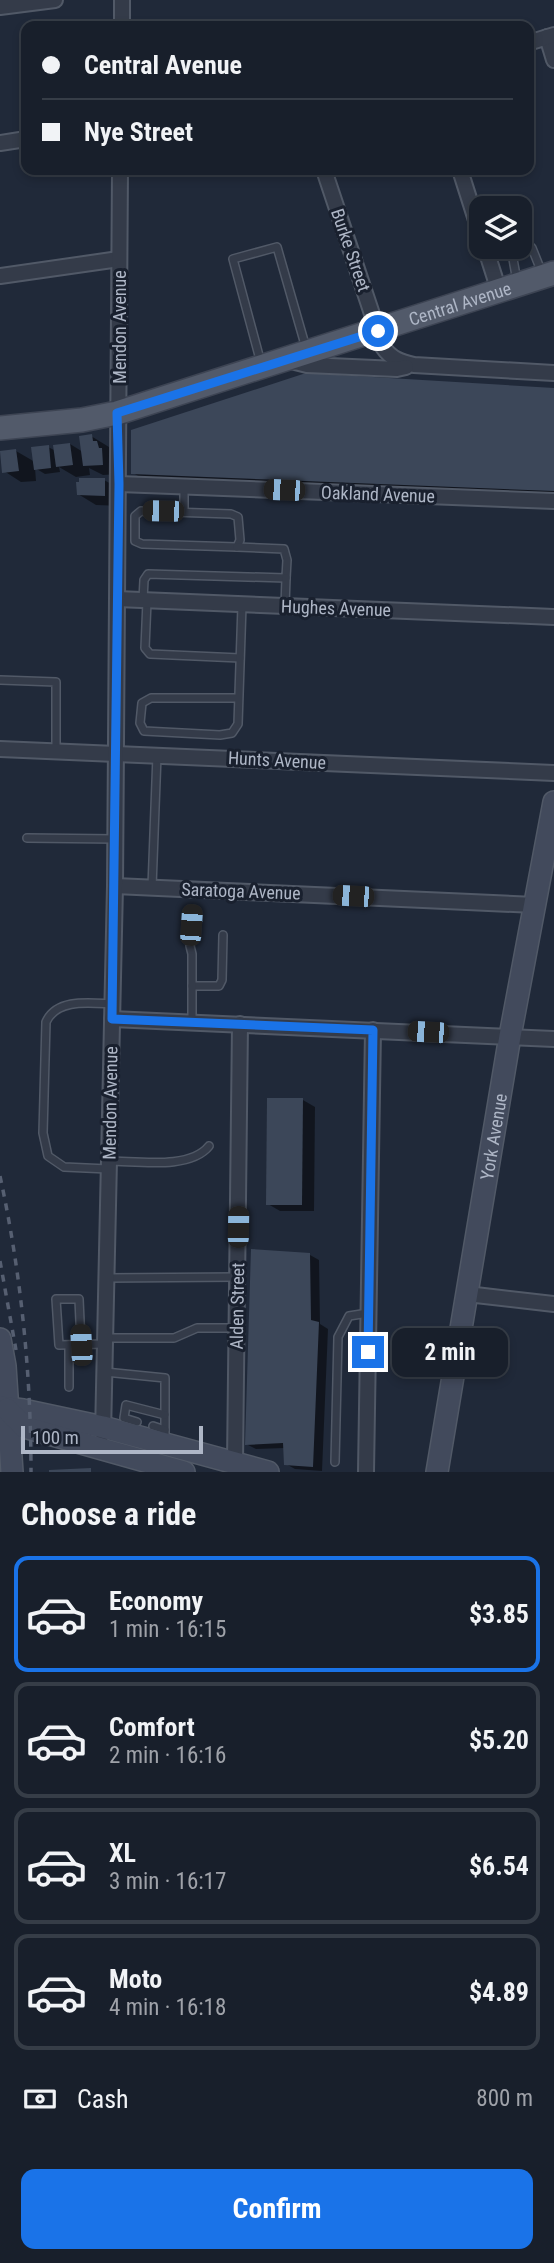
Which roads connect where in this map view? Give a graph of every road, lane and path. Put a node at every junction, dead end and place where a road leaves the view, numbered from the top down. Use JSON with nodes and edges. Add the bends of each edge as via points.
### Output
{"nodes":[{"id":1,"x":55,"y":0,"type":"edge"},
{"id":2,"x":122,"y":0,"type":"edge"},
{"id":3,"x":0,"y":7,"type":"edge"},
{"id":4,"x":122,"y":21,"type":"edge"},
{"id":5,"x":550,"y":36,"type":"edge"},
{"id":6,"x":554,"y":60,"type":"edge"},
{"id":7,"x":21,"y":140,"type":"edge"},
{"id":8,"x":0,"y":143,"type":"edge"},
{"id":9,"x":120,"y":175,"type":"edge"},
{"id":10,"x":326,"y":175,"type":"edge"},
{"id":11,"x":462,"y":175,"type":"edge"},
{"id":12,"x":471,"y":196,"type":"edge"},
{"id":13,"x":532,"y":248,"type":"edge"},
{"id":14,"x":119,"y":259,"type":"junction"},
{"id":15,"x":492,"y":259,"type":"edge"},
{"id":16,"x":511,"y":259,"type":"edge"},
{"id":17,"x":549,"y":275,"type":"edge"},
{"id":18,"x":0,"y":276,"type":"edge"},
{"id":19,"x":509,"y":288,"type":"junction"},
{"id":20,"x":378,"y":331,"type":"junction"},
{"id":21,"x":296,"y":356,"type":"junction"},
{"id":22,"x":414,"y":365,"type":"junction"},
{"id":23,"x":262,"y":367,"type":"junction"},
{"id":24,"x":554,"y":373,"type":"edge"},
{"id":25,"x":117,"y":413,"type":"junction"},
{"id":26,"x":0,"y":428,"type":"edge"},
{"id":27,"x":119,"y":484,"type":"junction"},
{"id":28,"x":184,"y":486,"type":"junction"},
{"id":29,"x":554,"y":501,"type":"edge"},
{"id":30,"x":184,"y":512,"type":"junction"},
{"id":31,"x":237,"y":547,"type":"junction"},
{"id":32,"x":286,"y":578,"type":"junction"},
{"id":33,"x":117,"y":599,"type":"junction"},
{"id":34,"x":145,"y":600,"type":"junction"},
{"id":35,"x":242,"y":604,"type":"junction"},
{"id":36,"x":285,"y":606,"type":"junction"},
{"id":37,"x":554,"y":617,"type":"edge"},
{"id":38,"x":240,"y":658,"type":"junction"},
{"id":39,"x":0,"y":680,"type":"edge"},
{"id":40,"x":239,"y":698,"type":"junction"},
{"id":41,"x":0,"y":749,"type":"edge"},
{"id":42,"x":56,"y":751,"type":"junction"},
{"id":43,"x":116,"y":753,"type":"junction"},
{"id":44,"x":157,"y":755,"type":"junction"},
{"id":45,"x":554,"y":774,"type":"edge"},
{"id":46,"x":554,"y":802,"type":"edge"},
{"id":47,"x":27,"y":838,"type":"dead end"},
{"id":48,"x":115,"y":839,"type":"junction"},
{"id":49,"x":115,"y":886,"type":"junction"},
{"id":50,"x":152,"y":887,"type":"junction"},
{"id":51,"x":535,"y":905,"type":"junction"},
{"id":52,"x":192,"y":911,"type":"dead end"},
{"id":53,"x":223,"y":935,"type":"dead end"},
{"id":54,"x":192,"y":986,"type":"junction"},
{"id":55,"x":112,"y":1012,"type":"junction"},
{"id":56,"x":192,"y":1022,"type":"junction"},
{"id":57,"x":240,"y":1024,"type":"junction"},
{"id":58,"x":373,"y":1030,"type":"junction"},
{"id":59,"x":510,"y":1036,"type":"junction"},
{"id":60,"x":554,"y":1039,"type":"edge"},
{"id":61,"x":209,"y":1146,"type":"dead end"},
{"id":62,"x":109,"y":1165,"type":"junction"},
{"id":63,"x":237,"y":1277,"type":"junction"},
{"id":64,"x":107,"y":1278,"type":"junction"},
{"id":65,"x":467,"y":1294,"type":"junction"},
{"id":66,"x":554,"y":1304,"type":"edge"},
{"id":67,"x":369,"y":1312,"type":"junction"},
{"id":68,"x":236,"y":1328,"type":"junction"},
{"id":69,"x":0,"y":1339,"type":"edge"},
{"id":70,"x":105,"y":1341,"type":"junction"},
{"id":71,"x":69,"y":1345,"type":"junction"},
{"id":72,"x":81,"y":1345,"type":"junction"},
{"id":73,"x":105,"y":1372,"type":"junction"},
{"id":74,"x":69,"y":1387,"type":"dead end"},
{"id":75,"x":104,"y":1405,"type":"junction"},
{"id":76,"x":4,"y":1408,"type":"edge"},
{"id":77,"x":125,"y":1410,"type":"junction"},
{"id":78,"x":165,"y":1415,"type":"junction"},
{"id":79,"x":137,"y":1422,"type":"dead end"},
{"id":80,"x":103,"y":1427,"type":"junction"},
{"id":81,"x":161,"y":1433,"type":"junction"},
{"id":82,"x":101,"y":1449,"type":"junction"},
{"id":83,"x":335,"y":1462,"type":"dead end"},
{"id":84,"x":235,"y":1463,"type":"junction"},
{"id":85,"x":12,"y":1472,"type":"edge"},
{"id":86,"x":184,"y":1472,"type":"edge"},
{"id":87,"x":266,"y":1472,"type":"edge"},
{"id":88,"x":366,"y":1472,"type":"edge"},
{"id":89,"x":437,"y":1472,"type":"edge"}],
"edges":[{"from":1,"to":3,"type":"street"},
{"from":2,"to":4,"type":"street"},
{"from":5,"to":6,"type":"street"},
{"from":7,"to":8,"type":"street"},
{"from":9,"to":14,"type":"street","name":"Mendon Avenue"},
{"from":10,"to":20,"type":"street","name":"Burke Street"},
{"from":11,"to":12,"type":"street"},
{"from":13,"to":17,"type":"lane"},
{"from":14,"to":18,"type":"street"},
{"from":14,"to":25,"type":"street","name":"Mendon Avenue"},
{"from":15,"to":19,"type":"street"},
{"from":16,"to":19,"type":"lane"},
{"from":17,"to":19,"type":"main road","name":"Central Avenue"},
{"from":19,"to":20,"type":"main road","name":"Central Avenue"},
{"from":20,"to":21,"type":"main road","name":"Central Avenue"},
{"from":20,"to":22,"type":"street","name":"Burke Street","via":[[388,355]]},
{"from":21,"to":22,"type":"street","via":[[307,365],[397,369]]},
{"from":21,"to":23,"type":"main road","name":"Central Avenue"},
{"from":21,"to":23,"type":"lane","via":[[285,271],[277,247],[233,259]]},
{"from":22,"to":24,"type":"street"},
{"from":23,"to":25,"type":"main road","name":"Central Avenue"},
{"from":25,"to":26,"type":"main road","name":"Central Avenue"},
{"from":25,"to":27,"type":"street","name":"Mendon Avenue"},
{"from":27,"to":28,"type":"street","name":"Oakland Avenue"},
{"from":27,"to":33,"type":"street","name":"Mendon Avenue"},
{"from":28,"to":29,"type":"street","name":"Oakland Avenue"},
{"from":28,"to":30,"type":"lane"},
{"from":30,"to":31,"type":"lane","via":[[238,517]]},
{"from":30,"to":31,"type":"lane","via":[[141,511],[135,516],[135,541]]},
{"from":31,"to":32,"type":"lane","via":[[284,549]]},
{"from":32,"to":34,"type":"lane","via":[[148,574]]},
{"from":32,"to":36,"type":"lane"},
{"from":33,"to":34,"type":"street","name":"Hughes Avenue"},
{"from":33,"to":43,"type":"street","name":"Mendon Avenue"},
{"from":34,"to":35,"type":"street","name":"Hughes Avenue"},
{"from":34,"to":38,"type":"lane","via":[[145,648],[150,654]]},
{"from":35,"to":36,"type":"street","name":"Hughes Avenue"},
{"from":35,"to":38,"type":"lane"},
{"from":36,"to":37,"type":"street","name":"Hughes Avenue"},
{"from":38,"to":40,"type":"lane"},
{"from":39,"to":42,"type":"lane","via":[[56,682]]},
{"from":40,"to":40,"type":"lane","via":[[151,698],[142,703],[140,723],[144,731],[232,733],[238,724]]},
{"from":41,"to":42,"type":"street","name":"Hunts Avenue"},
{"from":42,"to":43,"type":"street","name":"Hunts Avenue"},
{"from":43,"to":44,"type":"street","name":"Hunts Avenue"},
{"from":43,"to":48,"type":"street","name":"Mendon Avenue"},
{"from":44,"to":45,"type":"street","name":"Hunts Avenue"},
{"from":44,"to":50,"type":"lane"},
{"from":46,"to":51,"type":"street","name":"York Avenue"},
{"from":47,"to":48,"type":"lane"},
{"from":48,"to":49,"type":"street","name":"Mendon Avenue"},
{"from":49,"to":50,"type":"street","name":"Saratoga Avenue"},
{"from":49,"to":55,"type":"street","name":"Mendon Avenue"},
{"from":50,"to":51,"type":"street","name":"Saratoga Avenue"},
{"from":51,"to":59,"type":"street","name":"York Avenue"},
{"from":52,"to":54,"type":"lane"},
{"from":53,"to":54,"type":"lane","via":[[219,986]]},
{"from":54,"to":56,"type":"lane"},
{"from":55,"to":56,"type":"street"},
{"from":55,"to":62,"type":"street","name":"Mendon Avenue"},
{"from":55,"to":62,"type":"lane","via":[[77,1004],[50,1013],[43,1133],[48,1156],[64,1167]]},
{"from":56,"to":57,"type":"street"},
{"from":57,"to":58,"type":"street"},
{"from":57,"to":63,"type":"street","name":"Alden Street"},
{"from":58,"to":59,"type":"street"},
{"from":58,"to":67,"type":"street"},
{"from":59,"to":60,"type":"street"},
{"from":59,"to":65,"type":"street","name":"York Avenue"},
{"from":61,"to":62,"type":"lane","via":[[186,1161]]},
{"from":62,"to":64,"type":"street","name":"Mendon Avenue"},
{"from":63,"to":64,"type":"lane"},
{"from":63,"to":68,"type":"street","name":"Alden Street"},
{"from":64,"to":70,"type":"street","name":"Mendon Avenue"},
{"from":65,"to":66,"type":"street"},
{"from":65,"to":89,"type":"street","name":"York Avenue"},
{"from":67,"to":83,"type":"lane","via":[[349,1316],[338,1337]]},
{"from":67,"to":88,"type":"street"},
{"from":68,"to":70,"type":"lane","via":[[197,1328],[174,1338]]},
{"from":68,"to":84,"type":"street","name":"Alden Street"},
{"from":69,"to":76,"type":"street"},
{"from":70,"to":72,"type":"lane"},
{"from":70,"to":73,"type":"street","name":"Mendon Avenue"},
{"from":71,"to":72,"type":"lane"},
{"from":71,"to":72,"type":"lane","via":[[59,1345],[56,1298],[79,1299]]},
{"from":71,"to":74,"type":"lane"},
{"from":73,"to":75,"type":"street","name":"Mendon Avenue"},
{"from":73,"to":78,"type":"lane","via":[[165,1378]]},
{"from":75,"to":77,"type":"lane"},
{"from":75,"to":80,"type":"street","name":"Mendon Avenue"},
{"from":76,"to":80,"type":"street"},
{"from":76,"to":82,"type":"street","via":[[24,1426]]},
{"from":76,"to":85,"type":"street"},
{"from":77,"to":78,"type":"lane","via":[[126,1405]]},
{"from":77,"to":79,"type":"lane","via":[[124,1418]]},
{"from":78,"to":81,"type":"lane"},
{"from":80,"to":81,"type":"street"},
{"from":80,"to":82,"type":"street","name":"Mendon Avenue"},
{"from":81,"to":84,"type":"street"},
{"from":82,"to":86,"type":"street"},
{"from":84,"to":87,"type":"street"}]}
